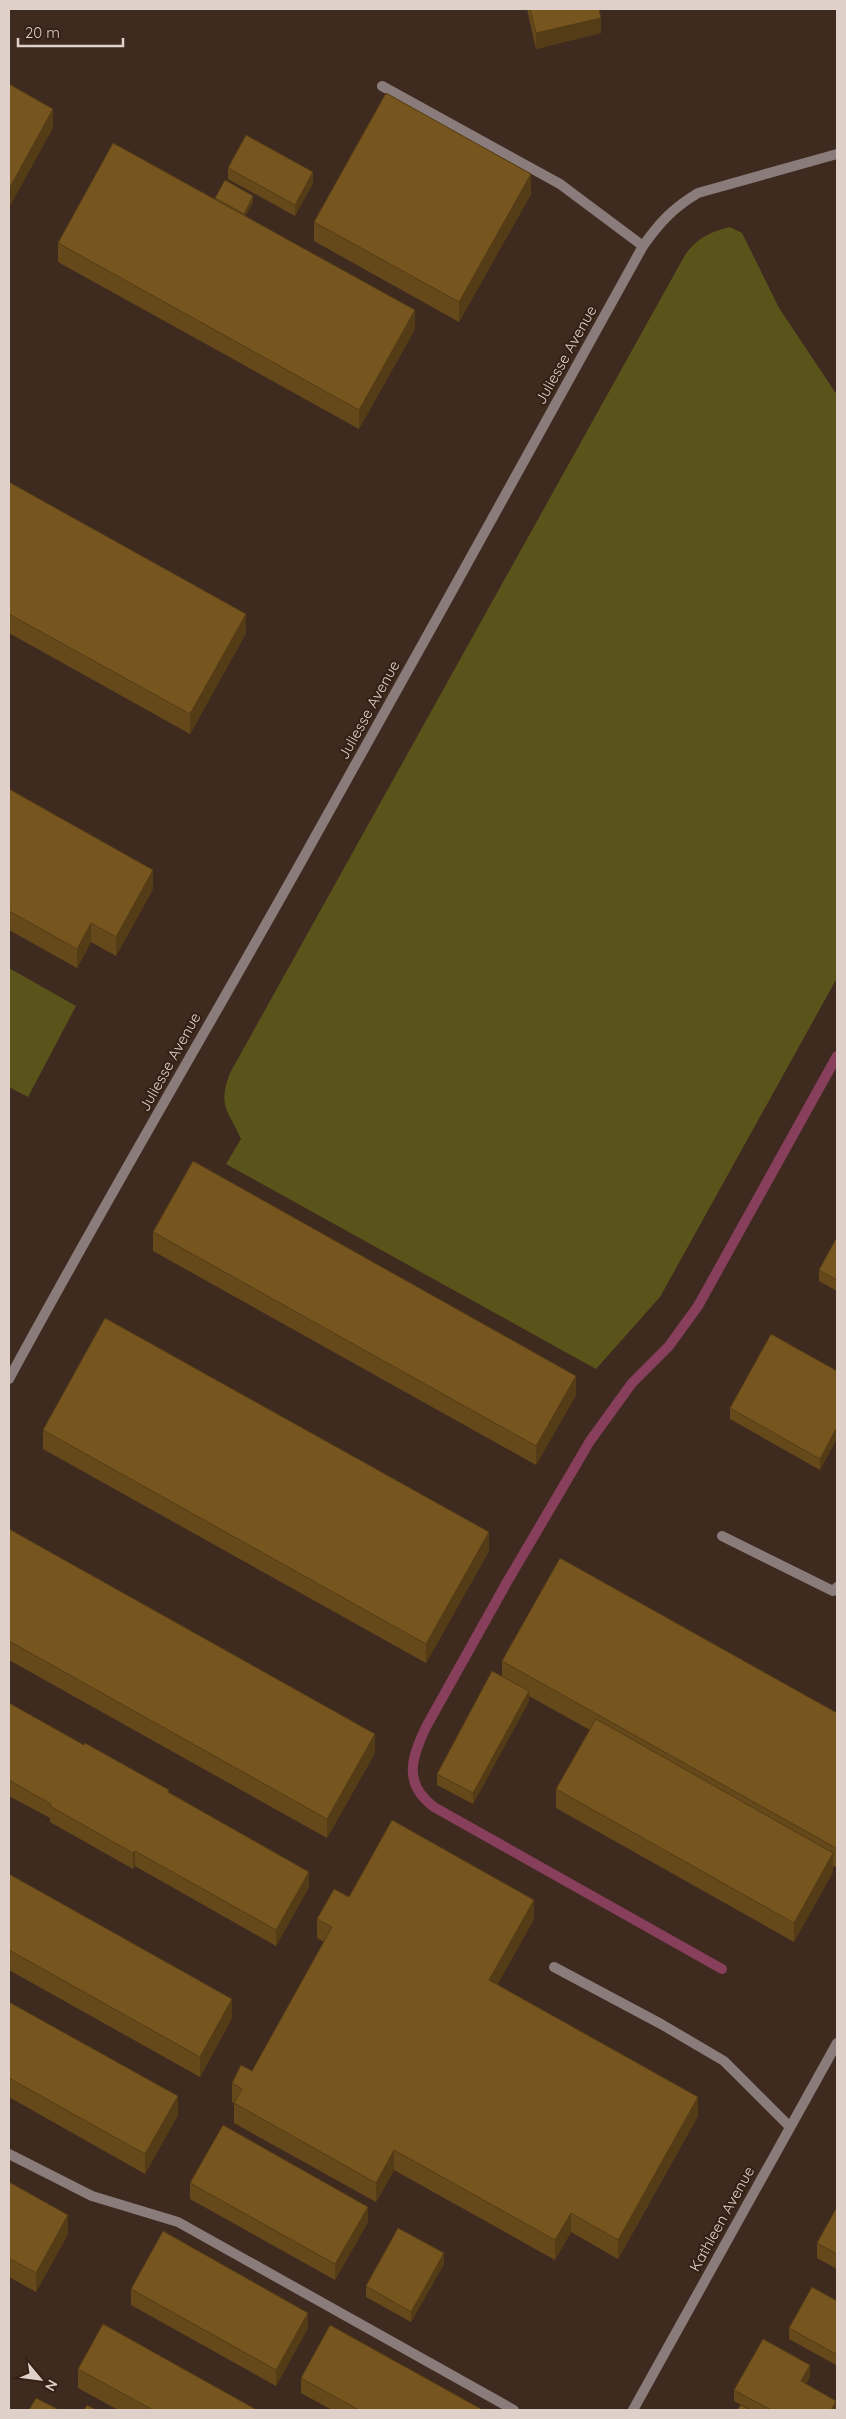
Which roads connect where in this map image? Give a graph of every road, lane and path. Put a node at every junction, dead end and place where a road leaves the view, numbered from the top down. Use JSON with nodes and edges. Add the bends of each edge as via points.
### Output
{"nodes":[{"id":1,"x":382,"y":86,"type":"dead end"},
{"id":2,"x":837,"y":154,"type":"edge"},
{"id":3,"x":644,"y":246,"type":"junction"},
{"id":4,"x":9,"y":1379,"type":"edge"},
{"id":5,"x":722,"y":1536,"type":"dead end"},
{"id":6,"x":837,"y":1587,"type":"edge"},
{"id":7,"x":554,"y":1968,"type":"dead end"},
{"id":8,"x":837,"y":2043,"type":"edge"},
{"id":9,"x":790,"y":2127,"type":"junction"},
{"id":10,"x":9,"y":2154,"type":"edge"},
{"id":11,"x":514,"y":2410,"type":"edge"},
{"id":12,"x":633,"y":2410,"type":"edge"}],
"edges":[{"from":1,"to":3,"type":"street","via":[[560,184]]},
{"from":2,"to":3,"type":"street","name":"Juliesse Avenue","via":[[698,193],[678,205],[658,225]]},
{"from":3,"to":4,"type":"street","name":"Juliesse Avenue"},
{"from":5,"to":6,"type":"street","via":[[833,1591]]},
{"from":7,"to":9,"type":"street","via":[[661,2024],[724,2062]]},
{"from":8,"to":9,"type":"street","name":"Kathleen Avenue"},
{"from":9,"to":12,"type":"street","name":"Kathleen Avenue"},
{"from":10,"to":11,"type":"street","via":[[92,2196],[178,2222]]}]}
